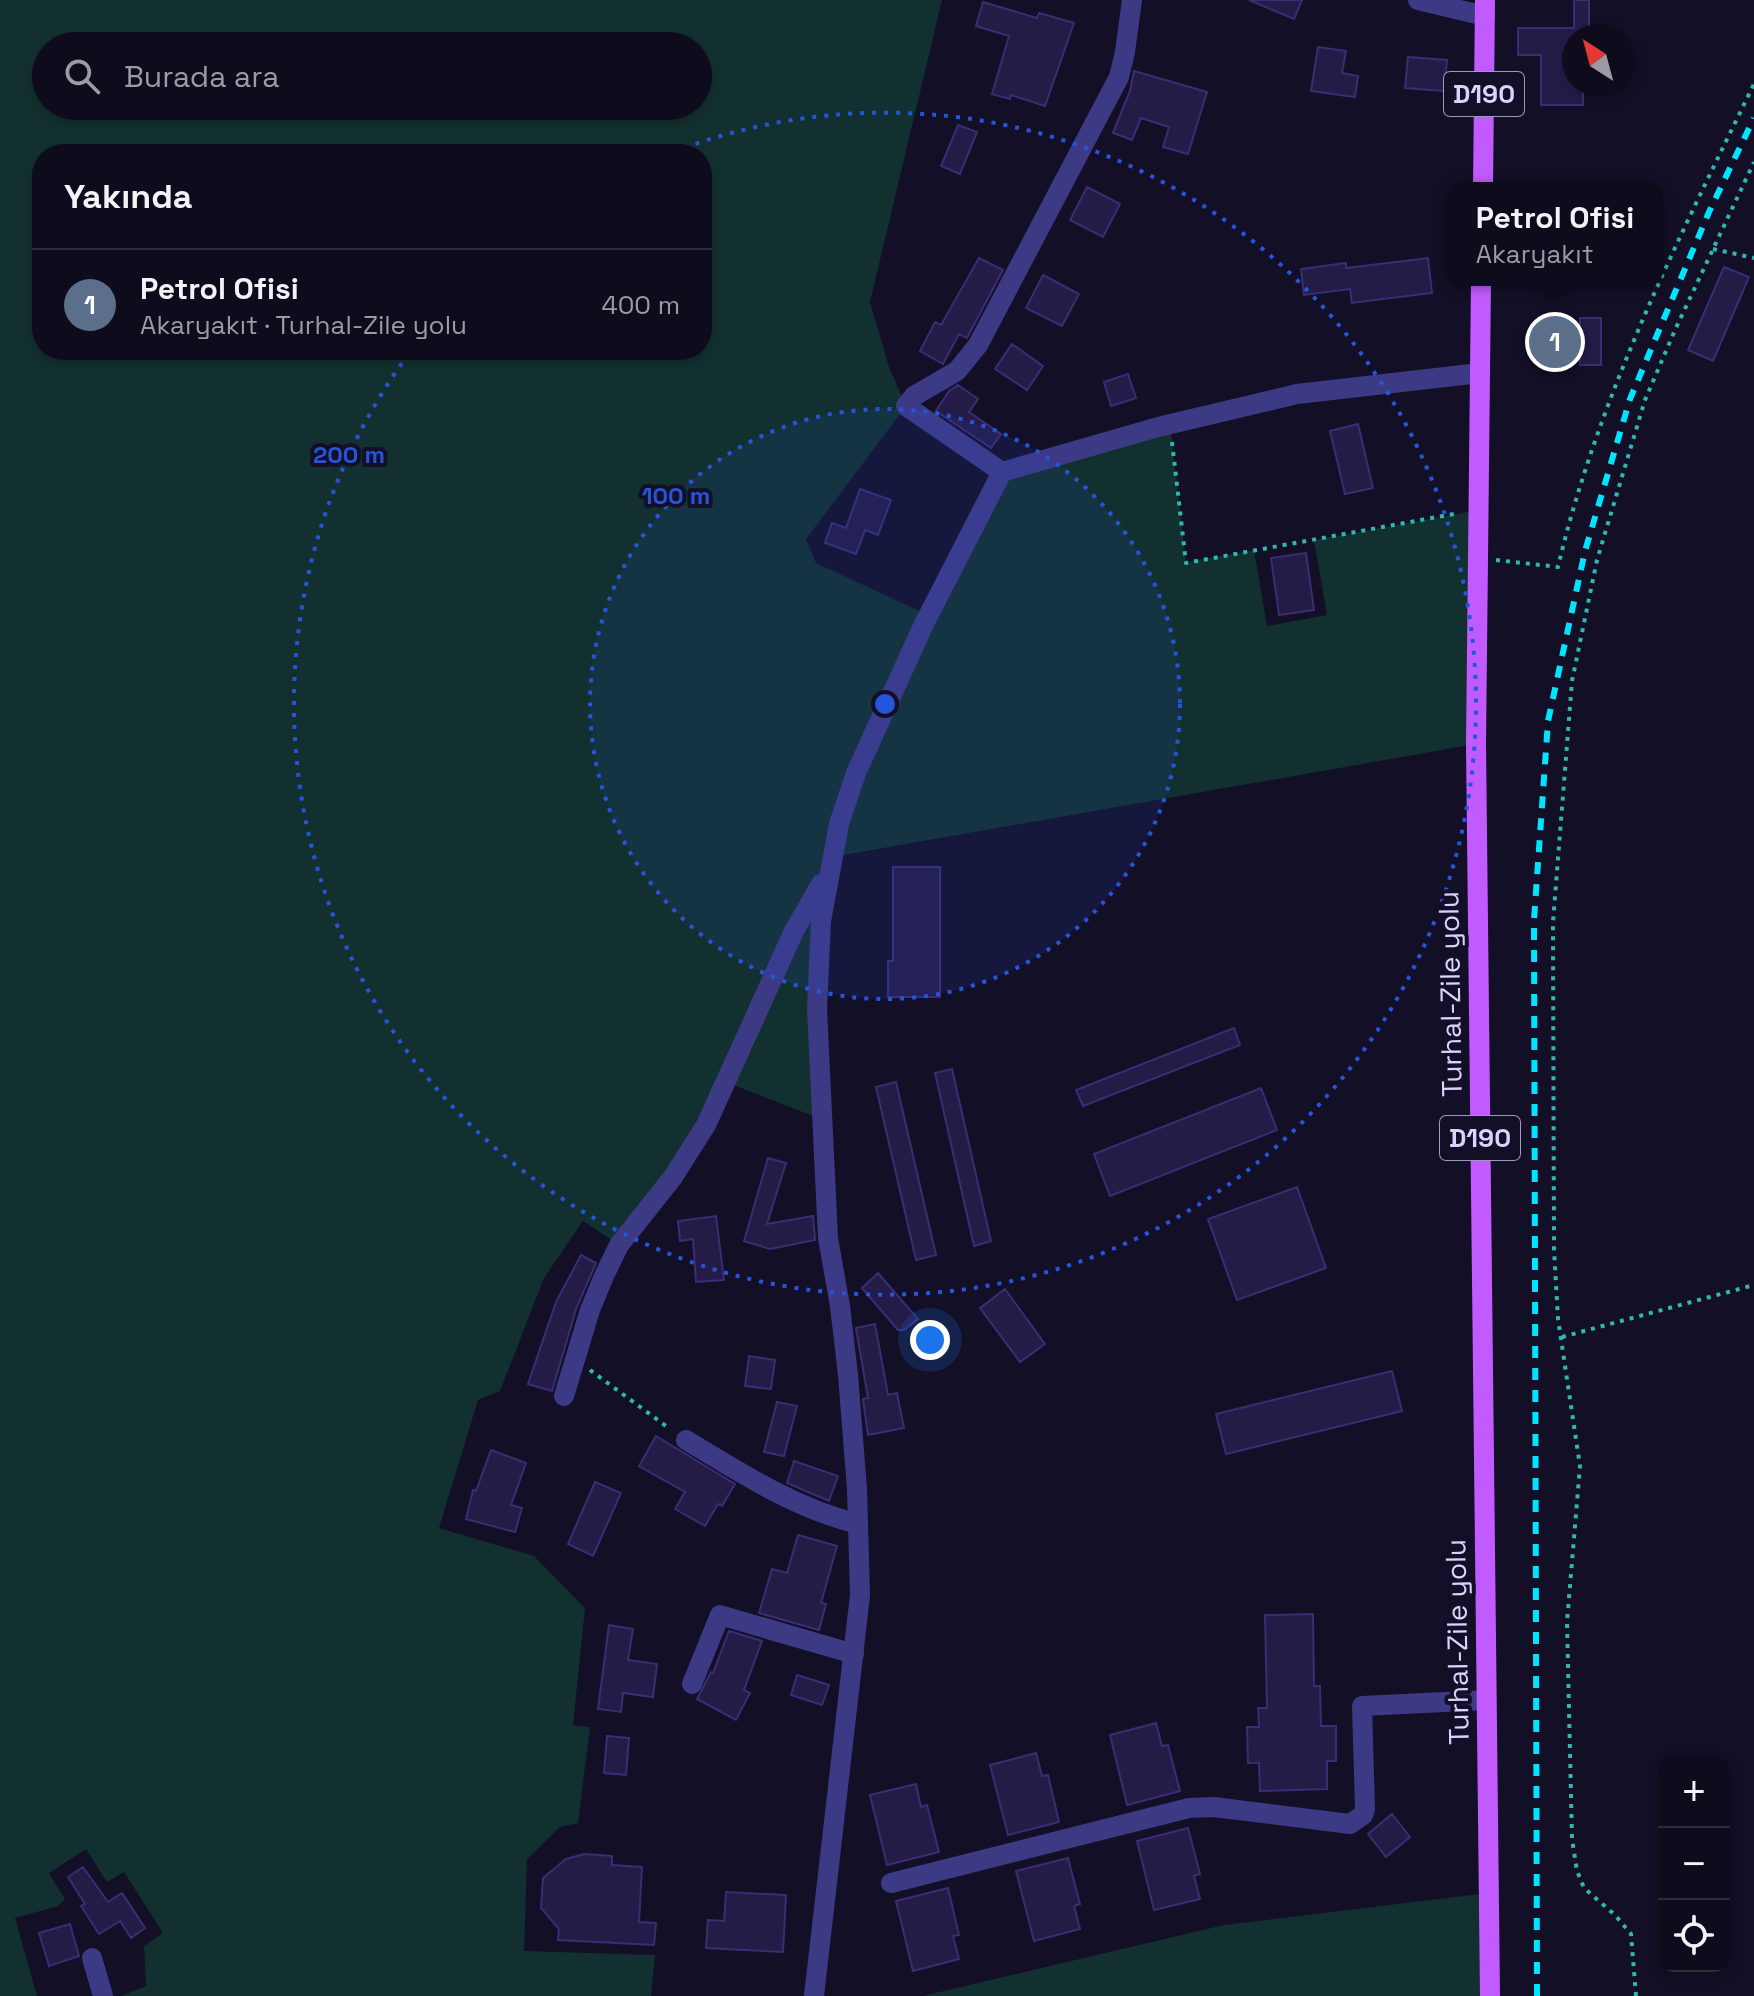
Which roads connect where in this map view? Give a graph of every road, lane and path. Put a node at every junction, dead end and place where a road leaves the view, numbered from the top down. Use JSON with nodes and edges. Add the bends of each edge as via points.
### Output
{"nodes":[{"id":1,"x":1132,"y":0,"type":"edge"},
{"id":2,"x":1418,"y":0,"type":"edge"},
{"id":3,"x":1485,"y":8,"type":"edge"},
{"id":4,"x":1754,"y":84,"type":"edge"},
{"id":5,"x":1754,"y":162,"type":"edge"},
{"id":6,"x":1483,"y":182,"type":"edge"},
{"id":7,"x":1713,"y":249,"type":"junction"},
{"id":8,"x":1754,"y":258,"type":"edge"},
{"id":9,"x":1663,"y":276,"type":"edge"},
{"id":10,"x":1481,"y":286,"type":"edge"},
{"id":11,"x":1659,"y":286,"type":"edge"},
{"id":12,"x":1480,"y":373,"type":"junction"},
{"id":13,"x":1170,"y":424,"type":"junction"},
{"id":14,"x":1002,"y":472,"type":"junction"},
{"id":15,"x":1479,"y":510,"type":"junction"},
{"id":16,"x":1478,"y":557,"type":"junction"},
{"id":17,"x":828,"y":872,"type":"junction"},
{"id":18,"x":1754,"y":1285,"type":"edge"},
{"id":19,"x":1562,"y":1337,"type":"junction"},
{"id":20,"x":576,"y":1359,"type":"junction"},
{"id":21,"x":564,"y":1396,"type":"dead end"},
{"id":22,"x":686,"y":1440,"type":"joint"},
{"id":23,"x":858,"y":1524,"type":"junction"},
{"id":24,"x":854,"y":1654,"type":"junction"},
{"id":25,"x":692,"y":1684,"type":"dead end"},
{"id":26,"x":1486,"y":1700,"type":"junction"},
{"id":27,"x":891,"y":1883,"type":"dead end"},
{"id":28,"x":92,"y":1958,"type":"dead end"},
{"id":29,"x":103,"y":1996,"type":"edge"},
{"id":30,"x":814,"y":1996,"type":"edge"},
{"id":31,"x":1490,"y":1996,"type":"edge"},
{"id":32,"x":1636,"y":1996,"type":"edge"}],
"edges":[{"from":1,"to":14,"type":"street","via":[[1119,77],[978,345],[957,371],[906,406]]},
{"from":2,"to":3,"type":"street"},
{"from":3,"to":6,"type":"main road","number":"D190"},
{"from":4,"to":9,"type":"path"},
{"from":5,"to":7,"type":"path"},
{"from":7,"to":8,"type":"path"},
{"from":7,"to":19,"type":"path","via":[[1645,400],[1597,560],[1572,681],[1553,922],[1554,1250]]},
{"from":10,"to":12,"type":"main road","name":"Turhal-Zile yolu","number":"D190"},
{"from":11,"to":16,"type":"path","via":[[1612,391],[1558,567]]},
{"from":12,"to":13,"type":"street","via":[[1297,394]]},
{"from":12,"to":15,"type":"main road","name":"Turhal-Zile yolu","number":"D190"},
{"from":13,"to":14,"type":"street"},
{"from":13,"to":15,"type":"path","via":[[1186,563]]},
{"from":14,"to":17,"type":"street","via":[[883,710],[856,773]]},
{"from":15,"to":16,"type":"main road","name":"Turhal-Zile yolu","number":"D190"},
{"from":16,"to":26,"type":"main road","name":"Turhal-Zile yolu","number":"D190"},
{"from":17,"to":20,"type":"street","via":[[794,931],[706,1125],[619,1245],[590,1310]]},
{"from":17,"to":23,"type":"street","via":[[818,982],[825,1177],[828,1238],[848,1375]]},
{"from":18,"to":19,"type":"path"},
{"from":19,"to":32,"type":"path","via":[[1580,1466],[1567,1622],[1572,1839],[1584,1888],[1631,1934]]},
{"from":20,"to":21,"type":"street"},
{"from":20,"to":22,"type":"path"},
{"from":22,"to":23,"type":"street","via":[[772,1492]]},
{"from":23,"to":24,"type":"street","via":[[860,1595]]},
{"from":24,"to":25,"type":"street","via":[[720,1615]]},
{"from":24,"to":30,"type":"street"},
{"from":26,"to":27,"type":"street","via":[[1362,1706],[1365,1809],[1350,1824],[1189,1808]]},
{"from":26,"to":31,"type":"main road","name":"Turhal-Zile yolu","number":"D190"},
{"from":28,"to":29,"type":"street"}]}
